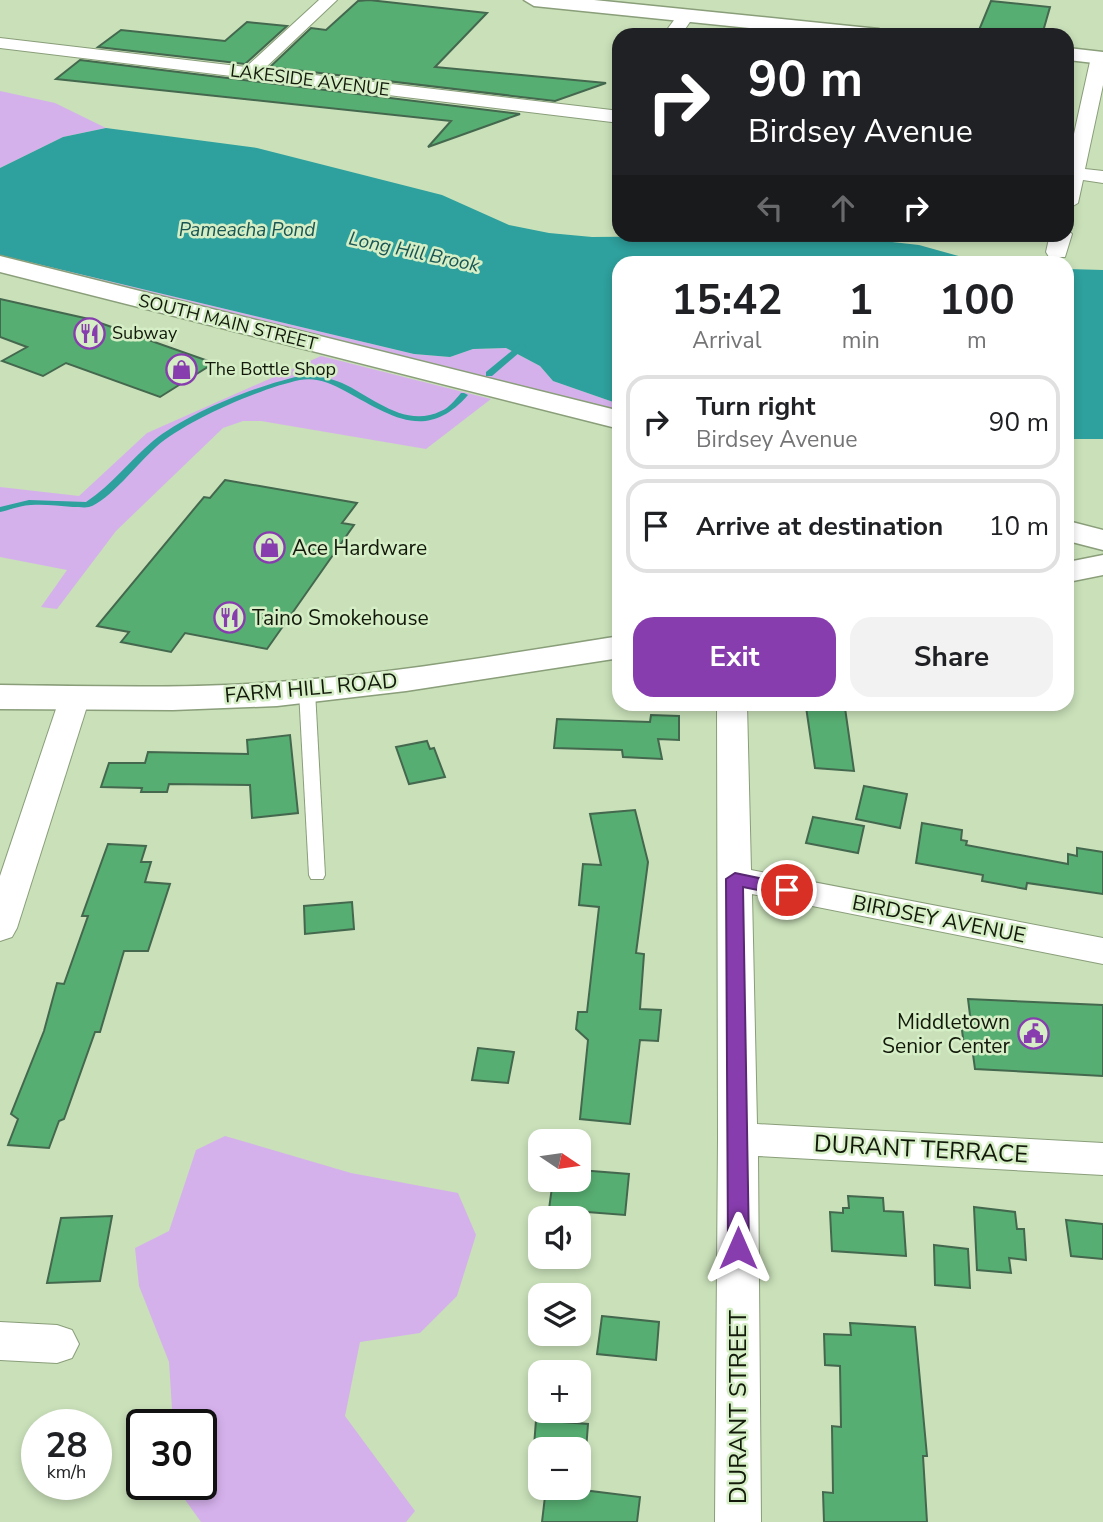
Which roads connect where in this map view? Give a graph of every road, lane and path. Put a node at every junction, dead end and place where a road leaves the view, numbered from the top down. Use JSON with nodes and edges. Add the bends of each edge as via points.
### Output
{"nodes":[{"id":1,"x":329,"y":0,"type":"edge"},
{"id":2,"x":534,"y":0,"type":"edge"},
{"id":3,"x":686,"y":16,"type":"junction"},
{"id":4,"x":677,"y":28,"type":"edge"},
{"id":5,"x":808,"y":28,"type":"edge"},
{"id":6,"x":0,"y":43,"type":"edge"},
{"id":7,"x":1074,"y":55,"type":"edge"},
{"id":8,"x":1102,"y":57,"type":"edge"},
{"id":9,"x":250,"y":73,"type":"junction"},
{"id":10,"x":612,"y":112,"type":"edge"},
{"id":11,"x":1074,"y":161,"type":"edge"},
{"id":12,"x":1074,"y":172,"type":"edge"},
{"id":13,"x":1103,"y":177,"type":"edge"},
{"id":14,"x":0,"y":264,"type":"edge"},
{"id":15,"x":612,"y":418,"type":"edge"},
{"id":16,"x":1074,"y":533,"type":"edge"},
{"id":17,"x":1103,"y":540,"type":"edge"},
{"id":18,"x":1103,"y":565,"type":"edge"},
{"id":19,"x":1074,"y":571,"type":"edge"},
{"id":20,"x":612,"y":648,"type":"edge"},
{"id":21,"x":307,"y":691,"type":"junction"},
{"id":22,"x":0,"y":697,"type":"edge"},
{"id":23,"x":75,"y":697,"type":"junction"},
{"id":24,"x":732,"y":711,"type":"edge"},
{"id":25,"x":317,"y":875,"type":"dead end"},
{"id":26,"x":735,"y":879,"type":"junction"},
{"id":27,"x":0,"y":929,"type":"edge"},
{"id":28,"x":1103,"y":951,"type":"edge"},
{"id":29,"x":738,"y":1139,"type":"junction"},
{"id":30,"x":1103,"y":1159,"type":"edge"},
{"id":31,"x":0,"y":1340,"type":"edge"},
{"id":32,"x":57,"y":1344,"type":"dead end"},
{"id":33,"x":738,"y":1522,"type":"edge"}],
"edges":[{"from":1,"to":9,"type":"street"},
{"from":2,"to":3,"type":"main road"},
{"from":3,"to":4,"type":"street"},
{"from":3,"to":5,"type":"main road"},
{"from":6,"to":9,"type":"street","name":"LAKESIDE AVENUE"},
{"from":7,"to":8,"type":"main road"},
{"from":8,"to":11,"type":"street"},
{"from":9,"to":10,"type":"street","name":"LAKESIDE AVENUE"},
{"from":12,"to":13,"type":"street"},
{"from":14,"to":15,"type":"main road","name":"SOUTH MAIN STREET"},
{"from":16,"to":17,"type":"main road"},
{"from":18,"to":19,"type":"main road"},
{"from":20,"to":21,"type":"main road","name":"FARM HILL ROAD"},
{"from":21,"to":23,"type":"main road","name":"FARM HILL ROAD"},
{"from":21,"to":25,"type":"lane"},
{"from":22,"to":23,"type":"main road","name":"FARM HILL ROAD"},
{"from":23,"to":27,"type":"street"},
{"from":24,"to":26,"type":"street","name":"DURANT STREET"},
{"from":26,"to":28,"type":"street","name":"BIRDSEY AVENUE"},
{"from":26,"to":29,"type":"street","name":"DURANT STREET"},
{"from":29,"to":30,"type":"street","name":"DURANT TERRACE"},
{"from":29,"to":33,"type":"street","name":"DURANT STREET"},
{"from":31,"to":32,"type":"street"}]}
